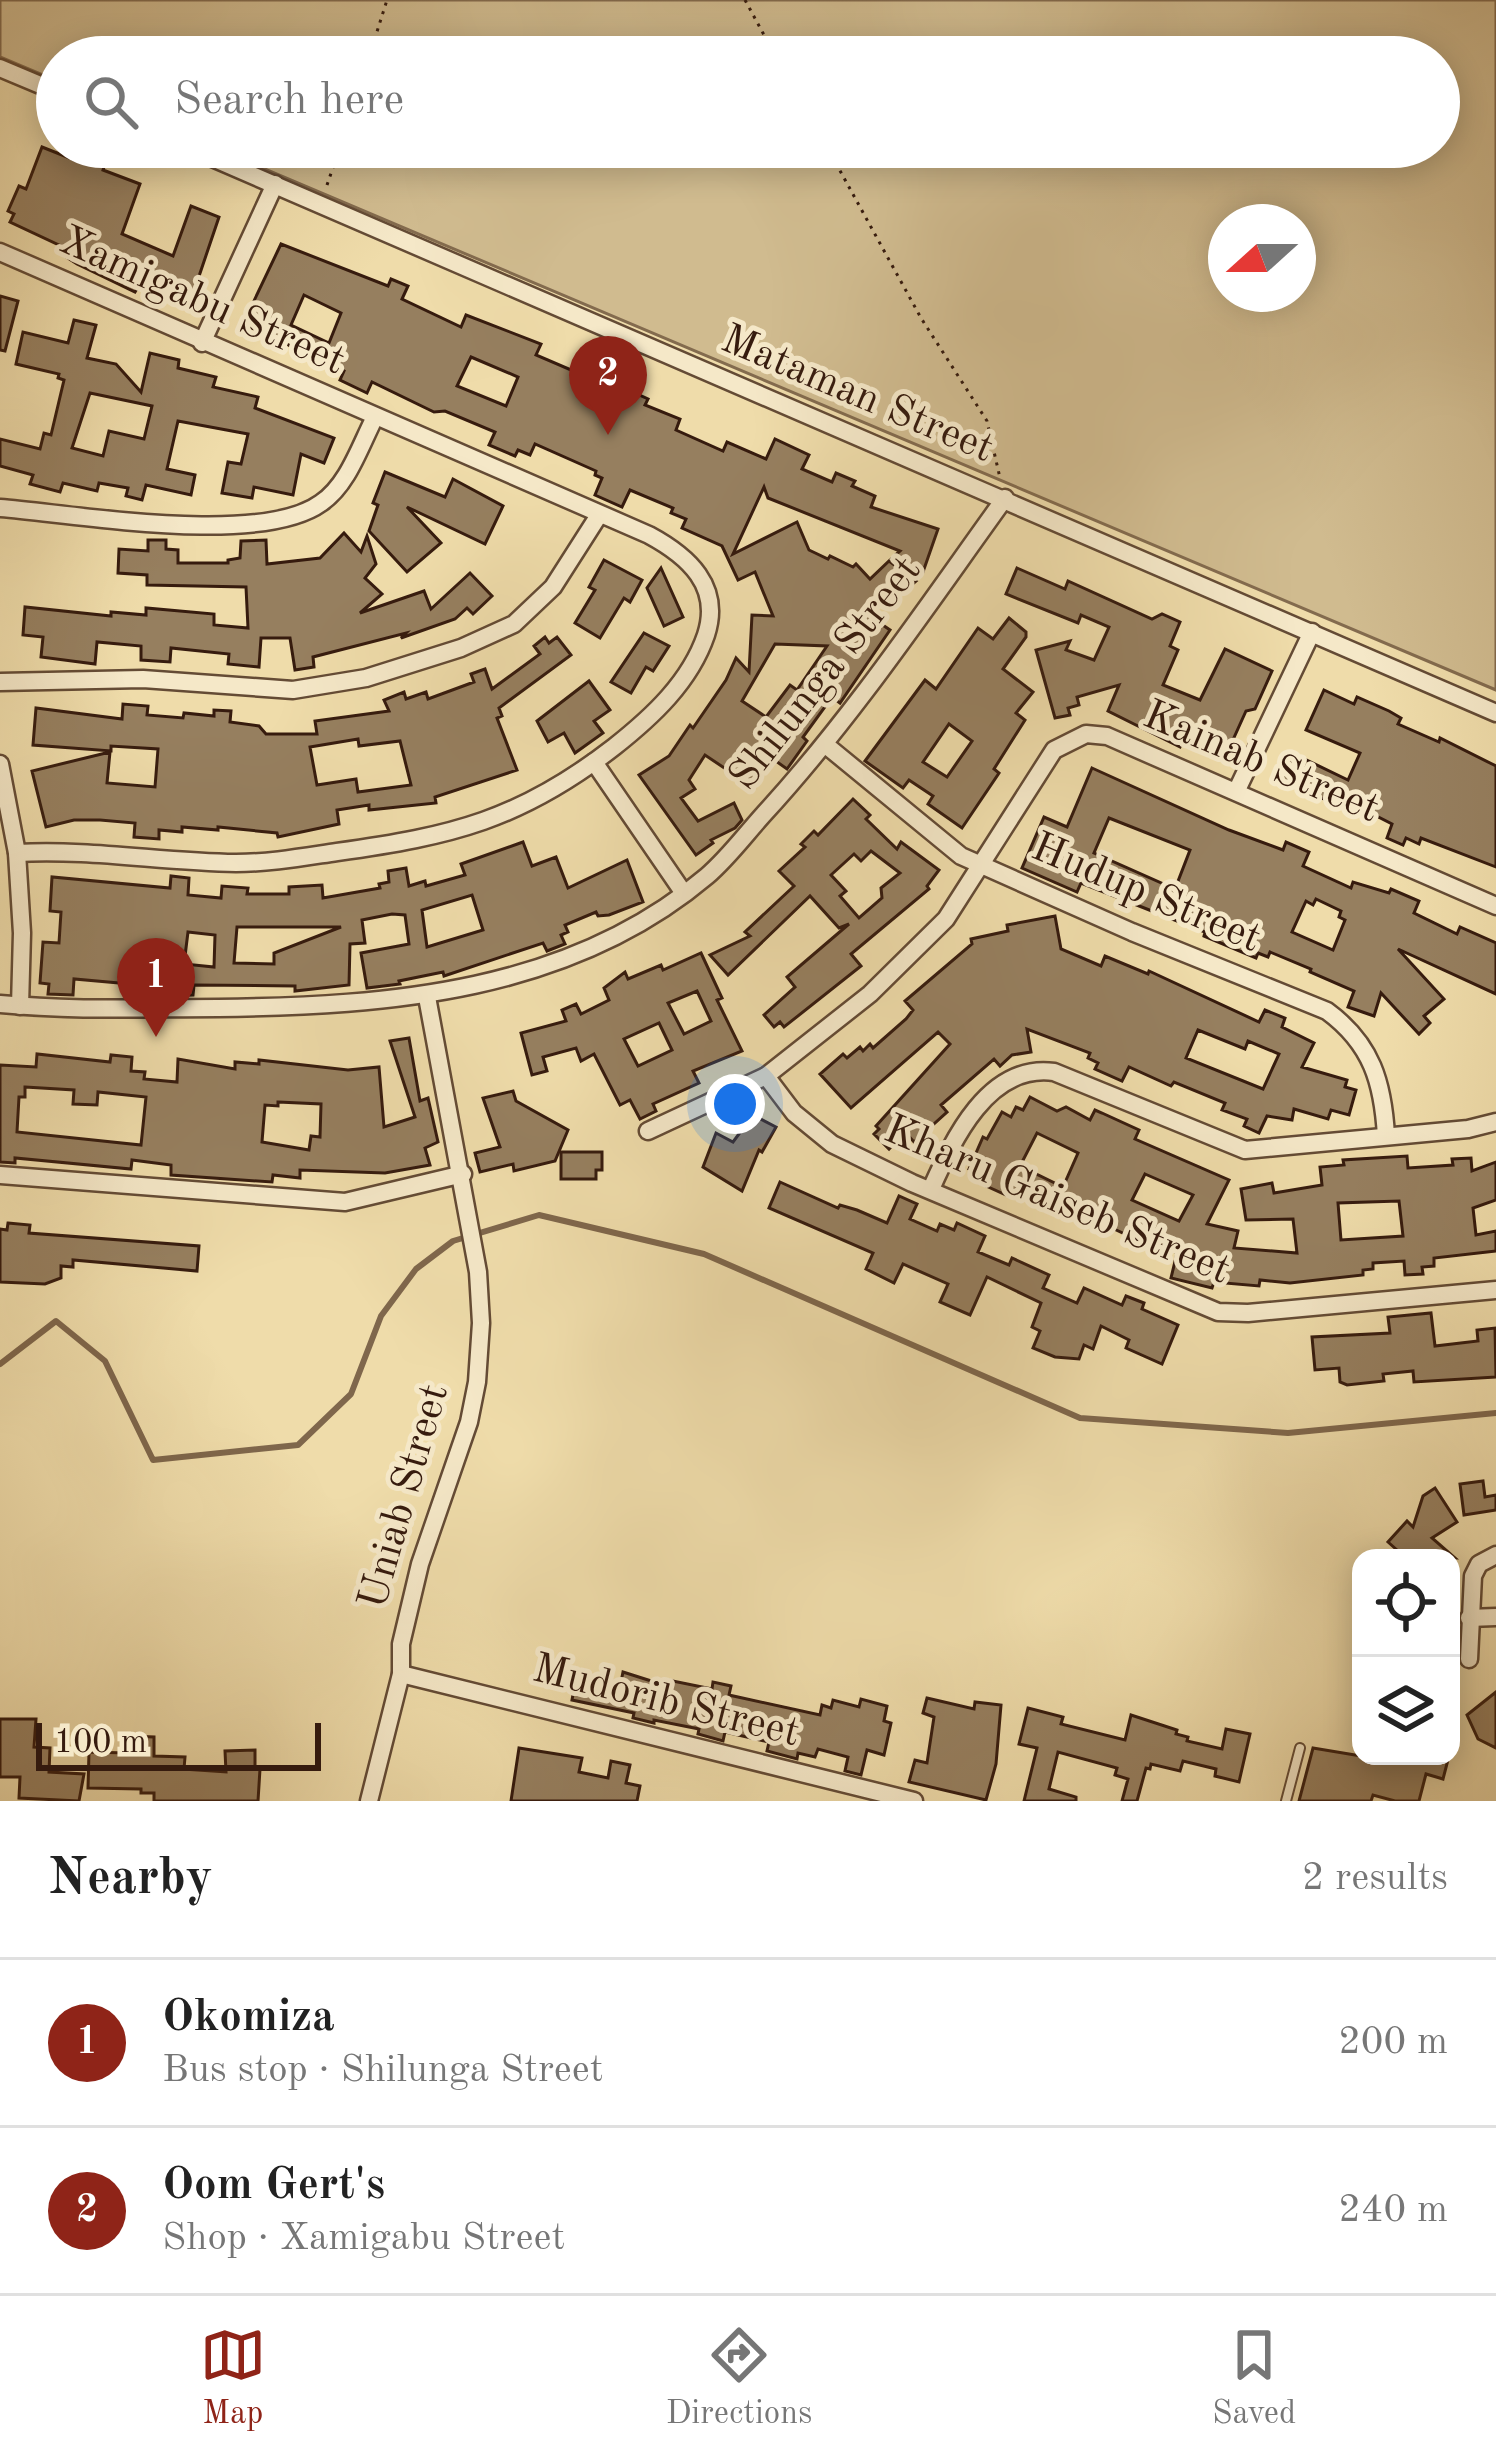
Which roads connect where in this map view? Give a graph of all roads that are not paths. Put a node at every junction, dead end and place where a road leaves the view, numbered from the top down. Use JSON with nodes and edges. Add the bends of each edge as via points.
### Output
{"nodes":[{"id":1,"x":0,"y":68,"type":"edge"},
{"id":2,"x":36,"y":83,"type":"edge"},
{"id":3,"x":237,"y":168,"type":"edge"},
{"id":4,"x":275,"y":184,"type":"junction"},
{"id":5,"x":0,"y":252,"type":"edge"},
{"id":6,"x":202,"y":343,"type":"junction"},
{"id":7,"x":374,"y":417,"type":"junction"},
{"id":8,"x":1005,"y":498,"type":"junction"},
{"id":9,"x":0,"y":508,"type":"edge"},
{"id":10,"x":598,"y":514,"type":"junction"},
{"id":11,"x":1312,"y":632,"type":"junction"},
{"id":12,"x":0,"y":682,"type":"edge"},
{"id":13,"x":1496,"y":713,"type":"edge"},
{"id":14,"x":827,"y":746,"type":"junction"},
{"id":15,"x":594,"y":762,"type":"junction"},
{"id":16,"x":0,"y":764,"type":"edge"},
{"id":17,"x":1238,"y":790,"type":"junction"},
{"id":18,"x":17,"y":854,"type":"junction"},
{"id":19,"x":984,"y":863,"type":"junction"},
{"id":20,"x":683,"y":892,"type":"junction"},
{"id":21,"x":1496,"y":906,"type":"edge"},
{"id":22,"x":427,"y":997,"type":"junction"},
{"id":23,"x":0,"y":1004,"type":"edge"},
{"id":24,"x":20,"y":1006,"type":"junction"},
{"id":25,"x":766,"y":1076,"type":"junction"},
{"id":26,"x":1496,"y":1121,"type":"edge"},
{"id":27,"x":648,"y":1131,"type":"dead end"},
{"id":28,"x":1386,"y":1136,"type":"junction"},
{"id":29,"x":463,"y":1174,"type":"junction"},
{"id":30,"x":0,"y":1175,"type":"edge"},
{"id":31,"x":931,"y":1189,"type":"junction"},
{"id":32,"x":1496,"y":1290,"type":"edge"},
{"id":33,"x":1496,"y":1555,"type":"edge"},
{"id":34,"x":1496,"y":1617,"type":"edge"},
{"id":35,"x":1469,"y":1618,"type":"junction"},
{"id":36,"x":1469,"y":1659,"type":"dead end"},
{"id":37,"x":401,"y":1674,"type":"junction"},
{"id":38,"x":1300,"y":1748,"type":"dead end"},
{"id":39,"x":872,"y":1795,"type":"edge"},
{"id":40,"x":369,"y":1801,"type":"edge"},
{"id":41,"x":914,"y":1801,"type":"edge"},
{"id":42,"x":1286,"y":1801,"type":"edge"}],
"edges":[{"from":1,"to":2,"type":"street"},
{"from":3,"to":4,"type":"street","name":"Mataman Street"},
{"from":4,"to":6,"type":"street"},
{"from":4,"to":8,"type":"street","name":"Mataman Street"},
{"from":5,"to":6,"type":"street","name":"Xamigabu Street"},
{"from":6,"to":7,"type":"street","name":"Xamigabu Street"},
{"from":7,"to":9,"type":"street","name":"Xamigabu Street","via":[[338,488],[284,518],[224,526]]},
{"from":7,"to":10,"type":"street","name":"Xamigabu Street"},
{"from":8,"to":11,"type":"street","name":"Mataman Street"},
{"from":8,"to":14,"type":"street","name":"Shilunga Street"},
{"from":10,"to":12,"type":"street","via":[[553,587],[514,624],[366,678],[293,690],[143,679]]},
{"from":10,"to":15,"type":"street","name":"Xamigabu Street","via":[[684,556],[698,569],[710,611],[705,640],[663,706]]},
{"from":11,"to":13,"type":"street","name":"Mataman Street"},
{"from":11,"to":17,"type":"street"},
{"from":14,"to":19,"type":"street","name":"Hudup Street","via":[[952,850]]},
{"from":14,"to":20,"type":"street","name":"Shilunga Street"},
{"from":15,"to":18,"type":"street","name":"Xamigabu Street","via":[[483,824],[380,846],[238,863],[96,851]]},
{"from":15,"to":20,"type":"street"},
{"from":16,"to":18,"type":"street"},
{"from":17,"to":19,"type":"street","name":"Kainab Street","via":[[1086,734],[1054,749]]},
{"from":17,"to":21,"type":"street","name":"Kainab Street"},
{"from":18,"to":24,"type":"street"},
{"from":19,"to":25,"type":"street","name":"Kainab Street","via":[[916,951]]},
{"from":19,"to":28,"type":"street","name":"Hudup Street","via":[[1327,1011],[1373,1062]]},
{"from":20,"to":22,"type":"street","name":"Shilunga Street","via":[[561,959]]},
{"from":22,"to":24,"type":"street","name":"Shilunga Street","via":[[313,1008]]},
{"from":22,"to":29,"type":"street","name":"Uniab Street"},
{"from":23,"to":24,"type":"street","name":"Shilunga Street"},
{"from":25,"to":27,"type":"street","name":"Kainab Street"},
{"from":25,"to":31,"type":"street","name":"Kharu Gaiseb Street","via":[[832,1144]]},
{"from":26,"to":28,"type":"street"},
{"from":28,"to":31,"type":"street","via":[[1245,1150],[1036,1070],[976,1109]]},
{"from":29,"to":30,"type":"street","via":[[345,1202]]},
{"from":29,"to":37,"type":"street","name":"Uniab Street","via":[[478,1271],[477,1382],[420,1564]]},
{"from":31,"to":32,"type":"street","name":"Kharu Gaiseb Street","via":[[1218,1312]]},
{"from":33,"to":35,"type":"street","via":[[1473,1576]]},
{"from":34,"to":35,"type":"street"},
{"from":35,"to":36,"type":"street"},
{"from":37,"to":39,"type":"street","name":"Mudorib Street"},
{"from":37,"to":40,"type":"street","name":"Uniab Street"},
{"from":38,"to":42,"type":"lane"},
{"from":39,"to":41,"type":"street","name":"Mudorib Street"}]}
